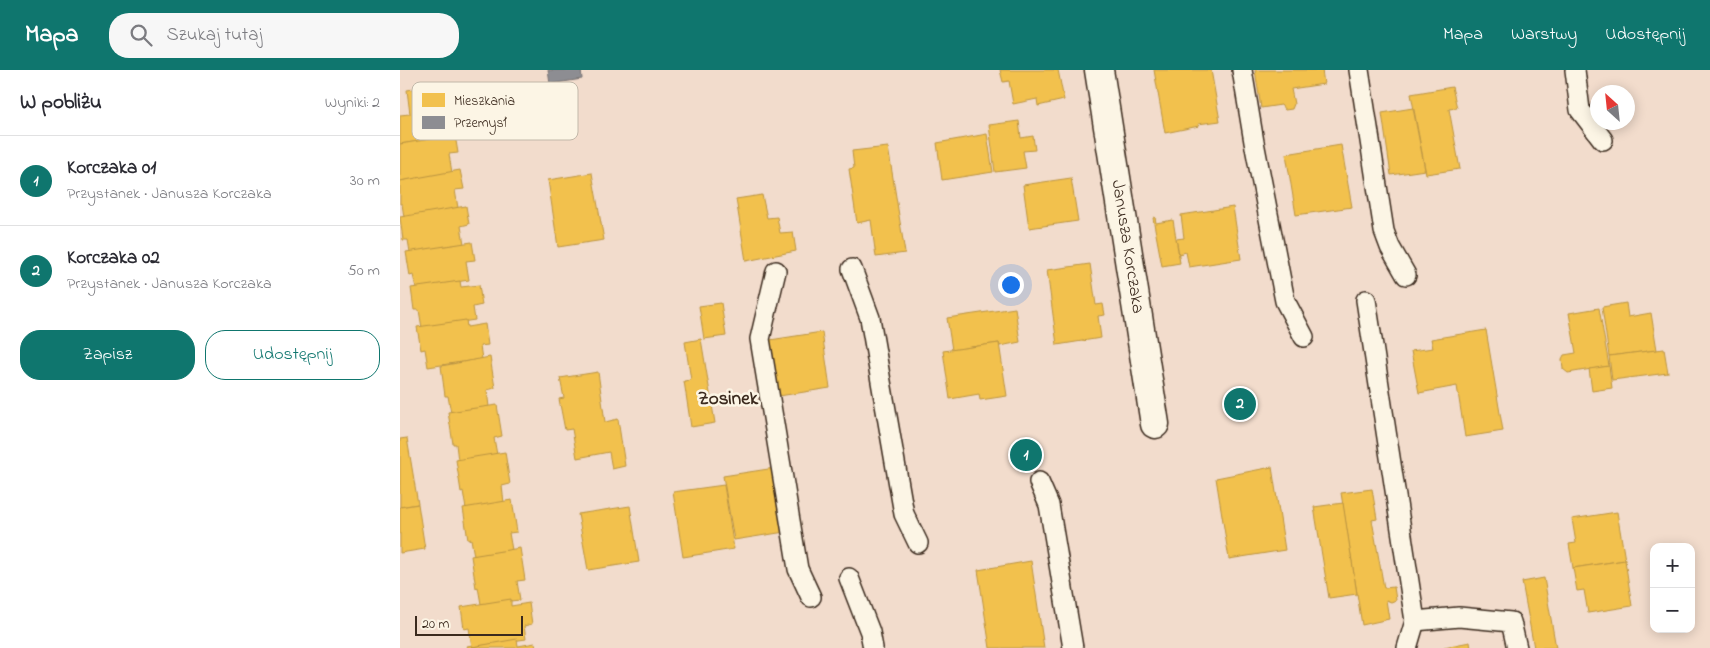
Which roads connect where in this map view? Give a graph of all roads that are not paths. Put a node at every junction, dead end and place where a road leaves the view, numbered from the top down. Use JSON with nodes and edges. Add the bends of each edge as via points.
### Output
{"nodes":[{"id":1,"x":1099,"y":70,"type":"edge"},
{"id":2,"x":1242,"y":70,"type":"edge"},
{"id":3,"x":1359,"y":70,"type":"edge"},
{"id":4,"x":1575,"y":70,"type":"edge"},
{"id":5,"x":1603,"y":140,"type":"dead end"},
{"id":6,"x":852,"y":269,"type":"dead end"},
{"id":7,"x":776,"y":271,"type":"dead end"},
{"id":8,"x":1406,"y":275,"type":"dead end"},
{"id":9,"x":1366,"y":300,"type":"dead end"},
{"id":10,"x":1304,"y":337,"type":"dead end"},
{"id":11,"x":1155,"y":424,"type":"dead end"},
{"id":12,"x":1039,"y":482,"type":"dead end"},
{"id":13,"x":918,"y":543,"type":"dead end"},
{"id":14,"x":849,"y":578,"type":"dead end"},
{"id":15,"x":811,"y":597,"type":"dead end"},
{"id":16,"x":1415,"y":621,"type":"junction"},
{"id":17,"x":873,"y":648,"type":"edge"},
{"id":18,"x":1073,"y":648,"type":"edge"},
{"id":19,"x":1407,"y":648,"type":"edge"},
{"id":20,"x":1517,"y":648,"type":"edge"}],
"edges":[{"from":1,"to":11,"type":"street","name":"Janusza Korczaka"},
{"from":2,"to":10,"type":"lane","via":[[1284,301]]},
{"from":3,"to":8,"type":"lane","via":[[1384,231]]},
{"from":4,"to":5,"type":"lane","via":[[1580,110]]},
{"from":6,"to":13,"type":"lane","via":[[870,318],[904,514]]},
{"from":7,"to":15,"type":"lane","via":[[760,339],[798,569]]},
{"from":9,"to":16,"type":"lane"},
{"from":12,"to":18,"type":"lane","via":[[1050,505]]},
{"from":14,"to":17,"type":"lane"},
{"from":16,"to":19,"type":"lane"},
{"from":16,"to":20,"type":"lane","via":[[1459,617],[1511,622]]}]}
